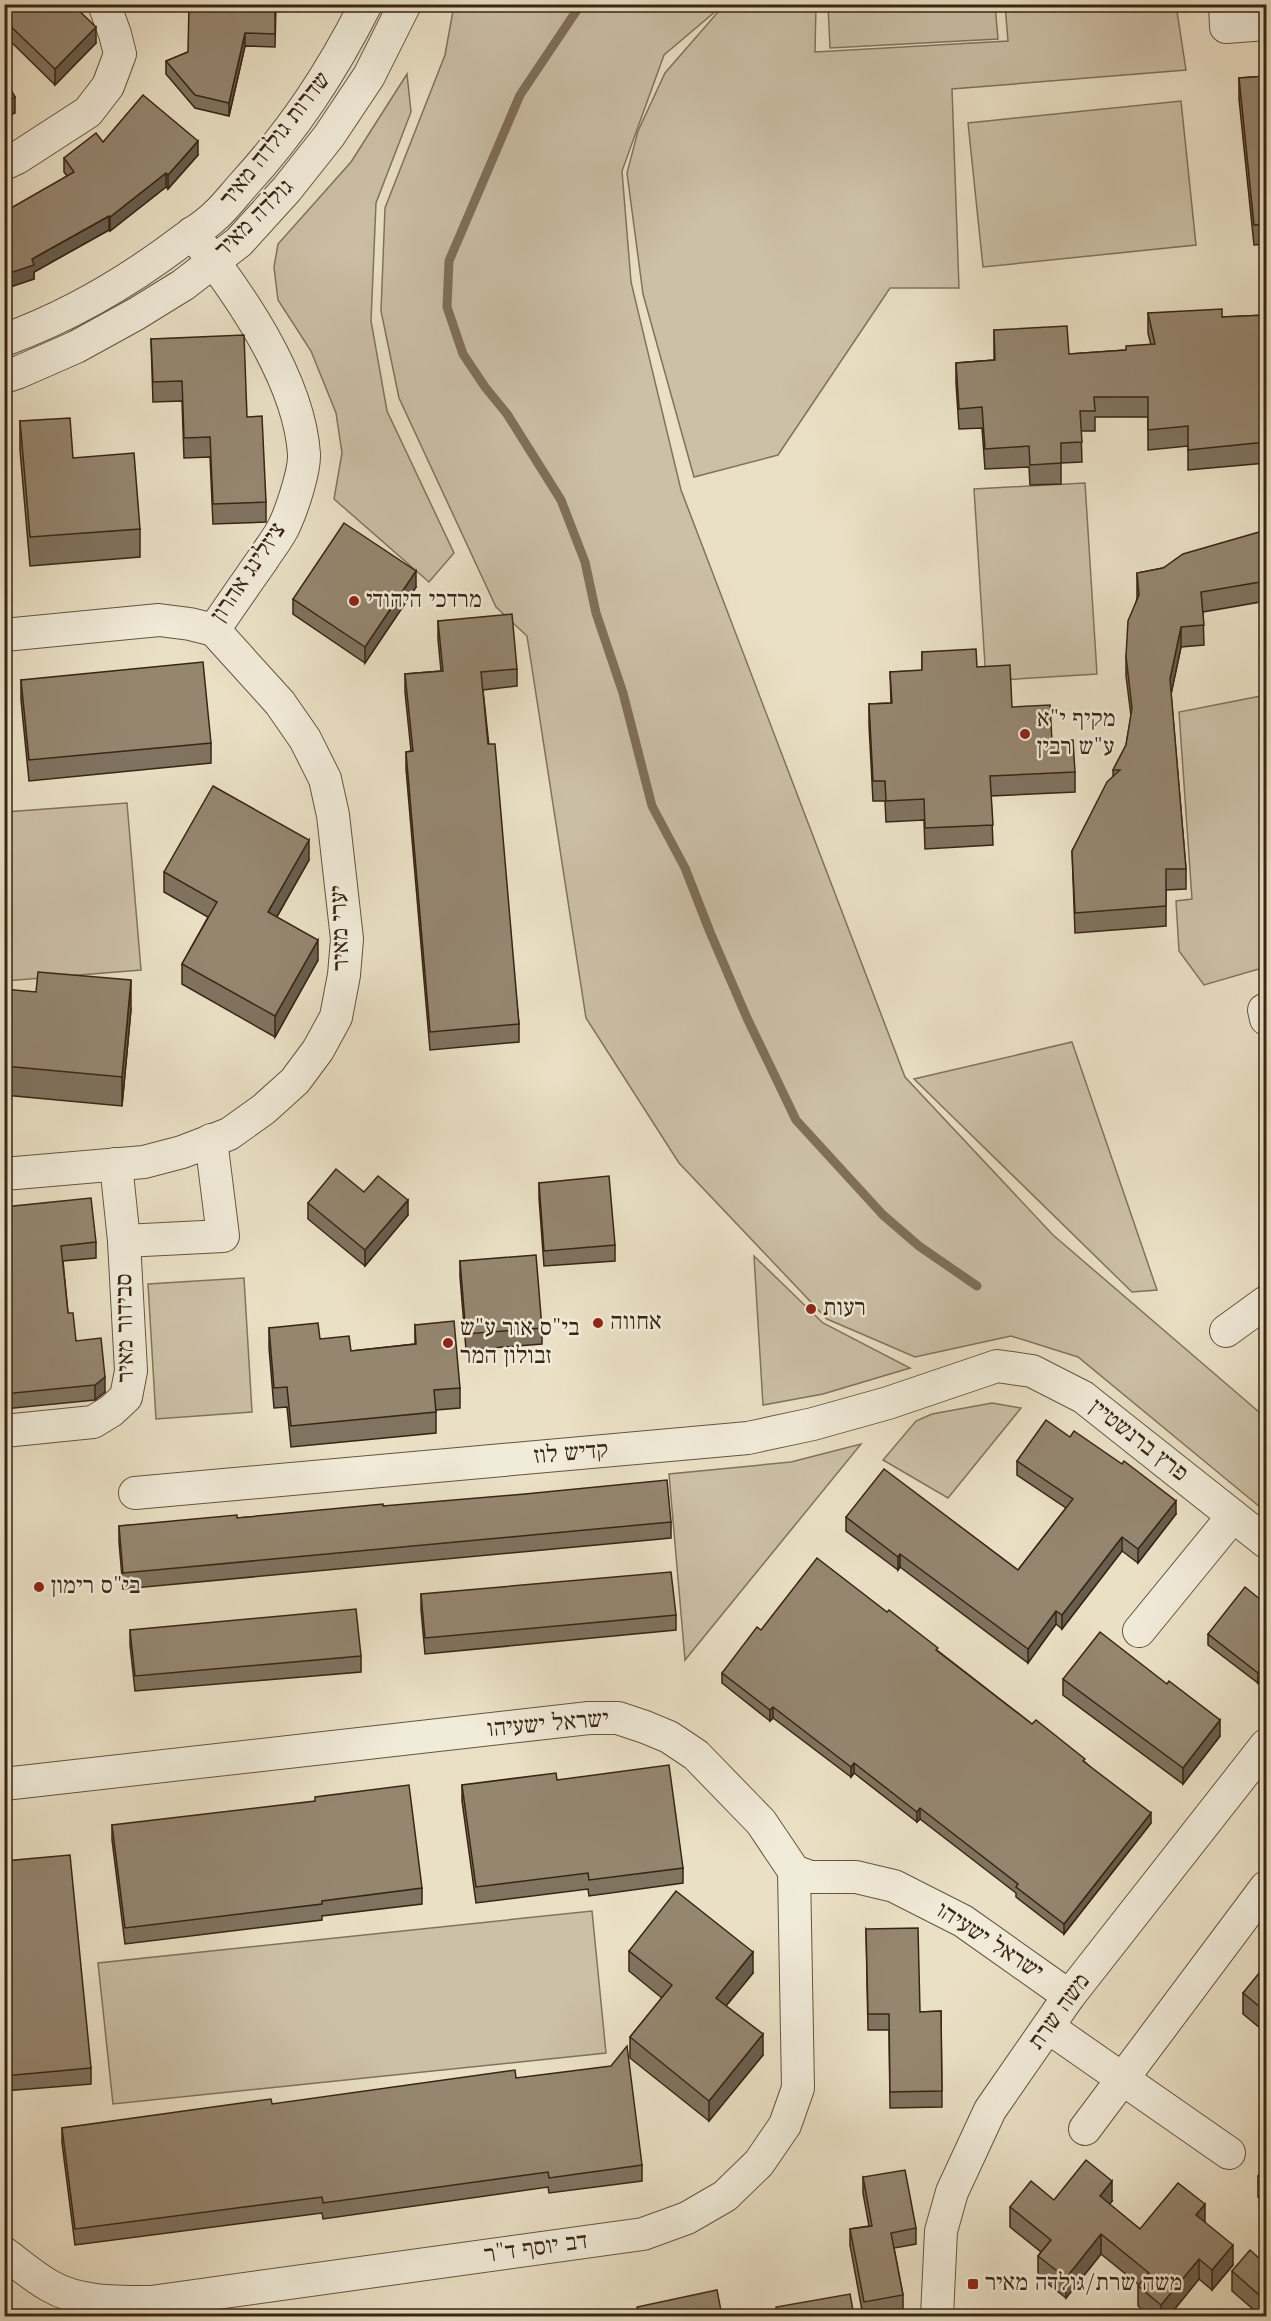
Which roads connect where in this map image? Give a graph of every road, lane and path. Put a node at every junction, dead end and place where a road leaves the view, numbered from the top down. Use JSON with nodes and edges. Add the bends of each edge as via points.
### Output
{"nodes":[{"id":1,"x":104,"y":4,"type":"edge"},
{"id":2,"x":366,"y":4,"type":"edge"},
{"id":3,"x":405,"y":4,"type":"edge"},
{"id":4,"x":1225,"y":4,"type":"edge"},
{"id":5,"x":1266,"y":24,"type":"edge"},
{"id":6,"x":4,"y":164,"type":"edge"},
{"id":7,"x":192,"y":233,"type":"junction"},
{"id":8,"x":214,"y":261,"type":"junction"},
{"id":9,"x":4,"y":340,"type":"edge"},
{"id":10,"x":4,"y":377,"type":"edge"},
{"id":11,"x":214,"y":630,"type":"junction"},
{"id":12,"x":4,"y":635,"type":"edge"},
{"id":13,"x":211,"y":1140,"type":"junction"},
{"id":14,"x":116,"y":1164,"type":"junction"},
{"id":15,"x":4,"y":1174,"type":"edge"},
{"id":16,"x":124,"y":1241,"type":"junction"},
{"id":17,"x":1266,"y":1302,"type":"edge"},
{"id":18,"x":1226,"y":1331,"type":"dead end"},
{"id":19,"x":997,"y":1366,"type":"joint"},
{"id":20,"x":4,"y":1431,"type":"edge"},
{"id":21,"x":135,"y":1493,"type":"dead end"},
{"id":22,"x":1233,"y":1516,"type":"junction"},
{"id":23,"x":1266,"y":1542,"type":"edge"},
{"id":24,"x":1139,"y":1631,"type":"dead end"},
{"id":25,"x":1263,"y":1755,"type":"edge"},
{"id":26,"x":4,"y":1784,"type":"edge"},
{"id":27,"x":794,"y":1871,"type":"junction"},
{"id":28,"x":1266,"y":1887,"type":"edge"},
{"id":29,"x":1069,"y":1996,"type":"junction"},
{"id":30,"x":1048,"y":2027,"type":"junction"},
{"id":31,"x":1123,"y":2079,"type":"junction"},
{"id":32,"x":1085,"y":2129,"type":"dead end"},
{"id":33,"x":1229,"y":2153,"type":"dead end"},
{"id":34,"x":4,"y":2253,"type":"edge"},
{"id":35,"x":937,"y":2316,"type":"edge"}],
"edges":[{"from":1,"to":6,"type":"street","via":[[120,54],[108,86],[88,112]]},
{"from":2,"to":7,"type":"street","name":"שדרות גולדה מאיר","via":[[338,58],[300,116],[216,216]]},
{"from":3,"to":8,"type":"street","name":"גולדה מאיר","via":[[369,76],[329,136],[240,242]]},
{"from":4,"to":5,"type":"street","via":[[1226,27]]},
{"from":7,"to":8,"type":"street","name":"ציזלינג אהרון"},
{"from":7,"to":9,"type":"street","name":"שדרות גולדה מאיר","via":[[118,285]]},
{"from":8,"to":10,"type":"street","name":"גולדה מאיר","via":[[136,315],[76,347]]},
{"from":8,"to":11,"type":"street","name":"ציזלינג אהרון","via":[[282,372],[298,418],[305,456],[284,526]]},
{"from":11,"to":12,"type":"street","name":"ציזלינג אהרון","via":[[159,620]]},
{"from":11,"to":13,"type":"street","name":"יערי מאיר","via":[[280,703],[305,739],[325,779],[333,815],[346,939],[336,1017],[318,1050],[296,1082],[264,1110],[229,1134]]},
{"from":13,"to":14,"type":"street","name":"יערי מאיר","via":[[144,1162]]},
{"from":13,"to":16,"type":"street","via":[[223,1236]]},
{"from":14,"to":15,"type":"street","name":"יערי מאיר"},
{"from":14,"to":16,"type":"street","name":"סבידור מאיר"},
{"from":16,"to":20,"type":"street","name":"סבידור מאיר","via":[[131,1371],[126,1397],[93,1422]]},
{"from":17,"to":18,"type":"street"},
{"from":19,"to":21,"type":"street","name":"קדיש לוז","via":[[834,1418],[748,1438]]},
{"from":19,"to":22,"type":"street","name":"פרץ ברנשטיין","via":[[1032,1371],[1083,1397]]},
{"from":22,"to":23,"type":"street","name":"פרץ ברנשטיין"},
{"from":22,"to":24,"type":"street"},
{"from":25,"to":29,"type":"street","name":"משה שרת"},
{"from":26,"to":27,"type":"street","name":"ישראל ישעיהו","via":[[578,1719],[618,1718],[669,1737],[696,1755],[761,1822]]},
{"from":27,"to":29,"type":"street","name":"ישראל ישעיהו","via":[[810,1877],[856,1877],[894,1886],[963,1921]]},
{"from":27,"to":34,"type":"street","name":"דב יוסף ד\"ר","via":[[798,2088],[785,2125],[759,2163],[725,2196],[687,2218],[643,2234],[151,2302],[73,2296],[51,2287]]},
{"from":28,"to":31,"type":"street"},
{"from":29,"to":30,"type":"street","name":"משה שרת"},
{"from":30,"to":31,"type":"street"},
{"from":30,"to":35,"type":"street","name":"משה שרת","via":[[990,2110],[952,2192],[941,2232]]},
{"from":31,"to":32,"type":"street"},
{"from":31,"to":33,"type":"street"}]}
